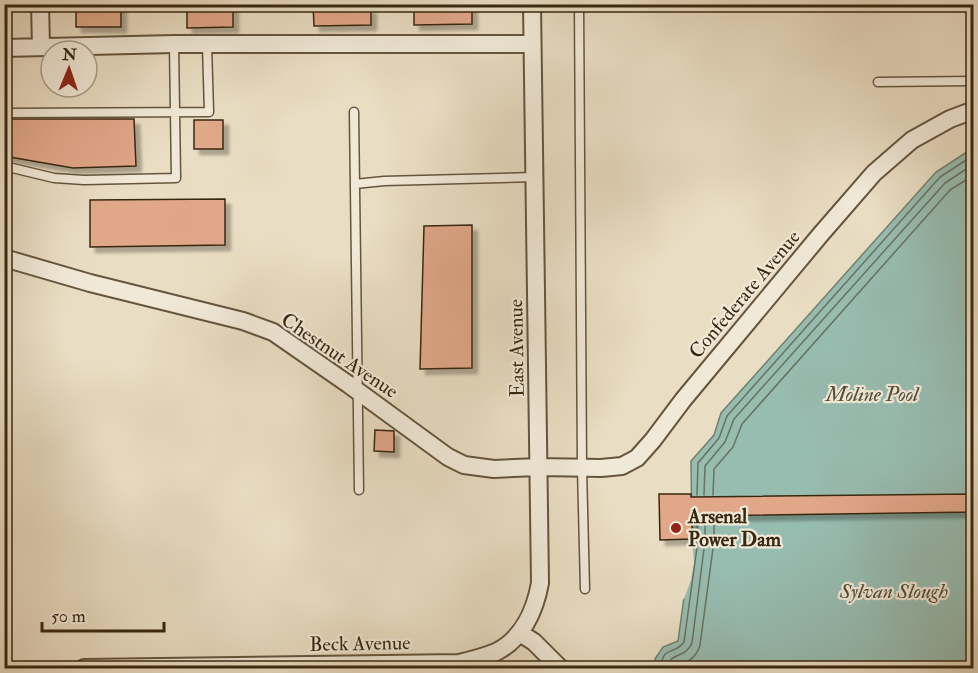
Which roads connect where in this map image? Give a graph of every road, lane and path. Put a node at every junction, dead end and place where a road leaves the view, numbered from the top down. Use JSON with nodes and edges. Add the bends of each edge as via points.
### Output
{"nodes":[{"id":1,"x":40,"y":4,"type":"edge"},
{"id":2,"x":532,"y":4,"type":"edge"},
{"id":3,"x":579,"y":4,"type":"edge"},
{"id":4,"x":41,"y":39,"type":"edge"},
{"id":5,"x":174,"y":44,"type":"junction"},
{"id":6,"x":207,"y":45,"type":"junction"},
{"id":7,"x":532,"y":45,"type":"junction"},
{"id":8,"x":99,"y":46,"type":"edge"},
{"id":9,"x":39,"y":47,"type":"edge"},
{"id":10,"x":4,"y":48,"type":"edge"},
{"id":11,"x":974,"y":81,"type":"edge"},
{"id":12,"x":878,"y":82,"type":"dead end"},
{"id":13,"x":974,"y":110,"type":"edge"},
{"id":14,"x":175,"y":112,"type":"junction"},
{"id":15,"x":354,"y":112,"type":"dead end"},
{"id":16,"x":4,"y":113,"type":"edge"},
{"id":17,"x":5,"y":168,"type":"edge"},
{"id":18,"x":534,"y":177,"type":"junction"},
{"id":19,"x":356,"y":184,"type":"junction"},
{"id":20,"x":4,"y":258,"type":"edge"},
{"id":21,"x":358,"y":392,"type":"junction"},
{"id":22,"x":538,"y":467,"type":"junction"},
{"id":23,"x":582,"y":468,"type":"junction"},
{"id":24,"x":359,"y":490,"type":"dead end"},
{"id":25,"x":585,"y":589,"type":"dead end"},
{"id":26,"x":520,"y":633,"type":"junction"},
{"id":27,"x":219,"y":667,"type":"edge"},
{"id":28,"x":84,"y":669,"type":"edge"},
{"id":29,"x":560,"y":669,"type":"edge"}],
"edges":[{"from":1,"to":4,"type":"street"},
{"from":2,"to":7,"type":"street","name":"East Avenue"},
{"from":3,"to":23,"type":"lane"},
{"from":5,"to":6,"type":"street"},
{"from":5,"to":8,"type":"street"},
{"from":5,"to":14,"type":"lane"},
{"from":6,"to":7,"type":"street"},
{"from":6,"to":14,"type":"lane","via":[[209,111]]},
{"from":7,"to":18,"type":"street","name":"East Avenue"},
{"from":9,"to":10,"type":"street"},
{"from":11,"to":12,"type":"lane"},
{"from":13,"to":23,"type":"street","name":"Confederate Avenue","via":[[912,140],[874,173],[637,458],[622,466]]},
{"from":14,"to":16,"type":"lane"},
{"from":14,"to":17,"type":"lane","via":[[176,178],[84,180]]},
{"from":15,"to":19,"type":"lane"},
{"from":18,"to":19,"type":"lane"},
{"from":18,"to":22,"type":"street","name":"East Avenue"},
{"from":19,"to":21,"type":"lane"},
{"from":20,"to":21,"type":"street","name":"Chestnut Avenue","via":[[260,327],[273,332]]},
{"from":21,"to":22,"type":"street","name":"Chestnut Avenue","via":[[464,465],[494,469]]},
{"from":21,"to":24,"type":"lane"},
{"from":22,"to":23,"type":"street","name":"Confederate Avenue"},
{"from":22,"to":26,"type":"street","name":"East Avenue","via":[[540,583],[533,611]]},
{"from":23,"to":25,"type":"lane"},
{"from":26,"to":27,"type":"street","name":"Beck Avenue","via":[[497,651],[459,663]]},
{"from":26,"to":29,"type":"street"},
{"from":27,"to":28,"type":"street","name":"Beck Avenue"}]}
